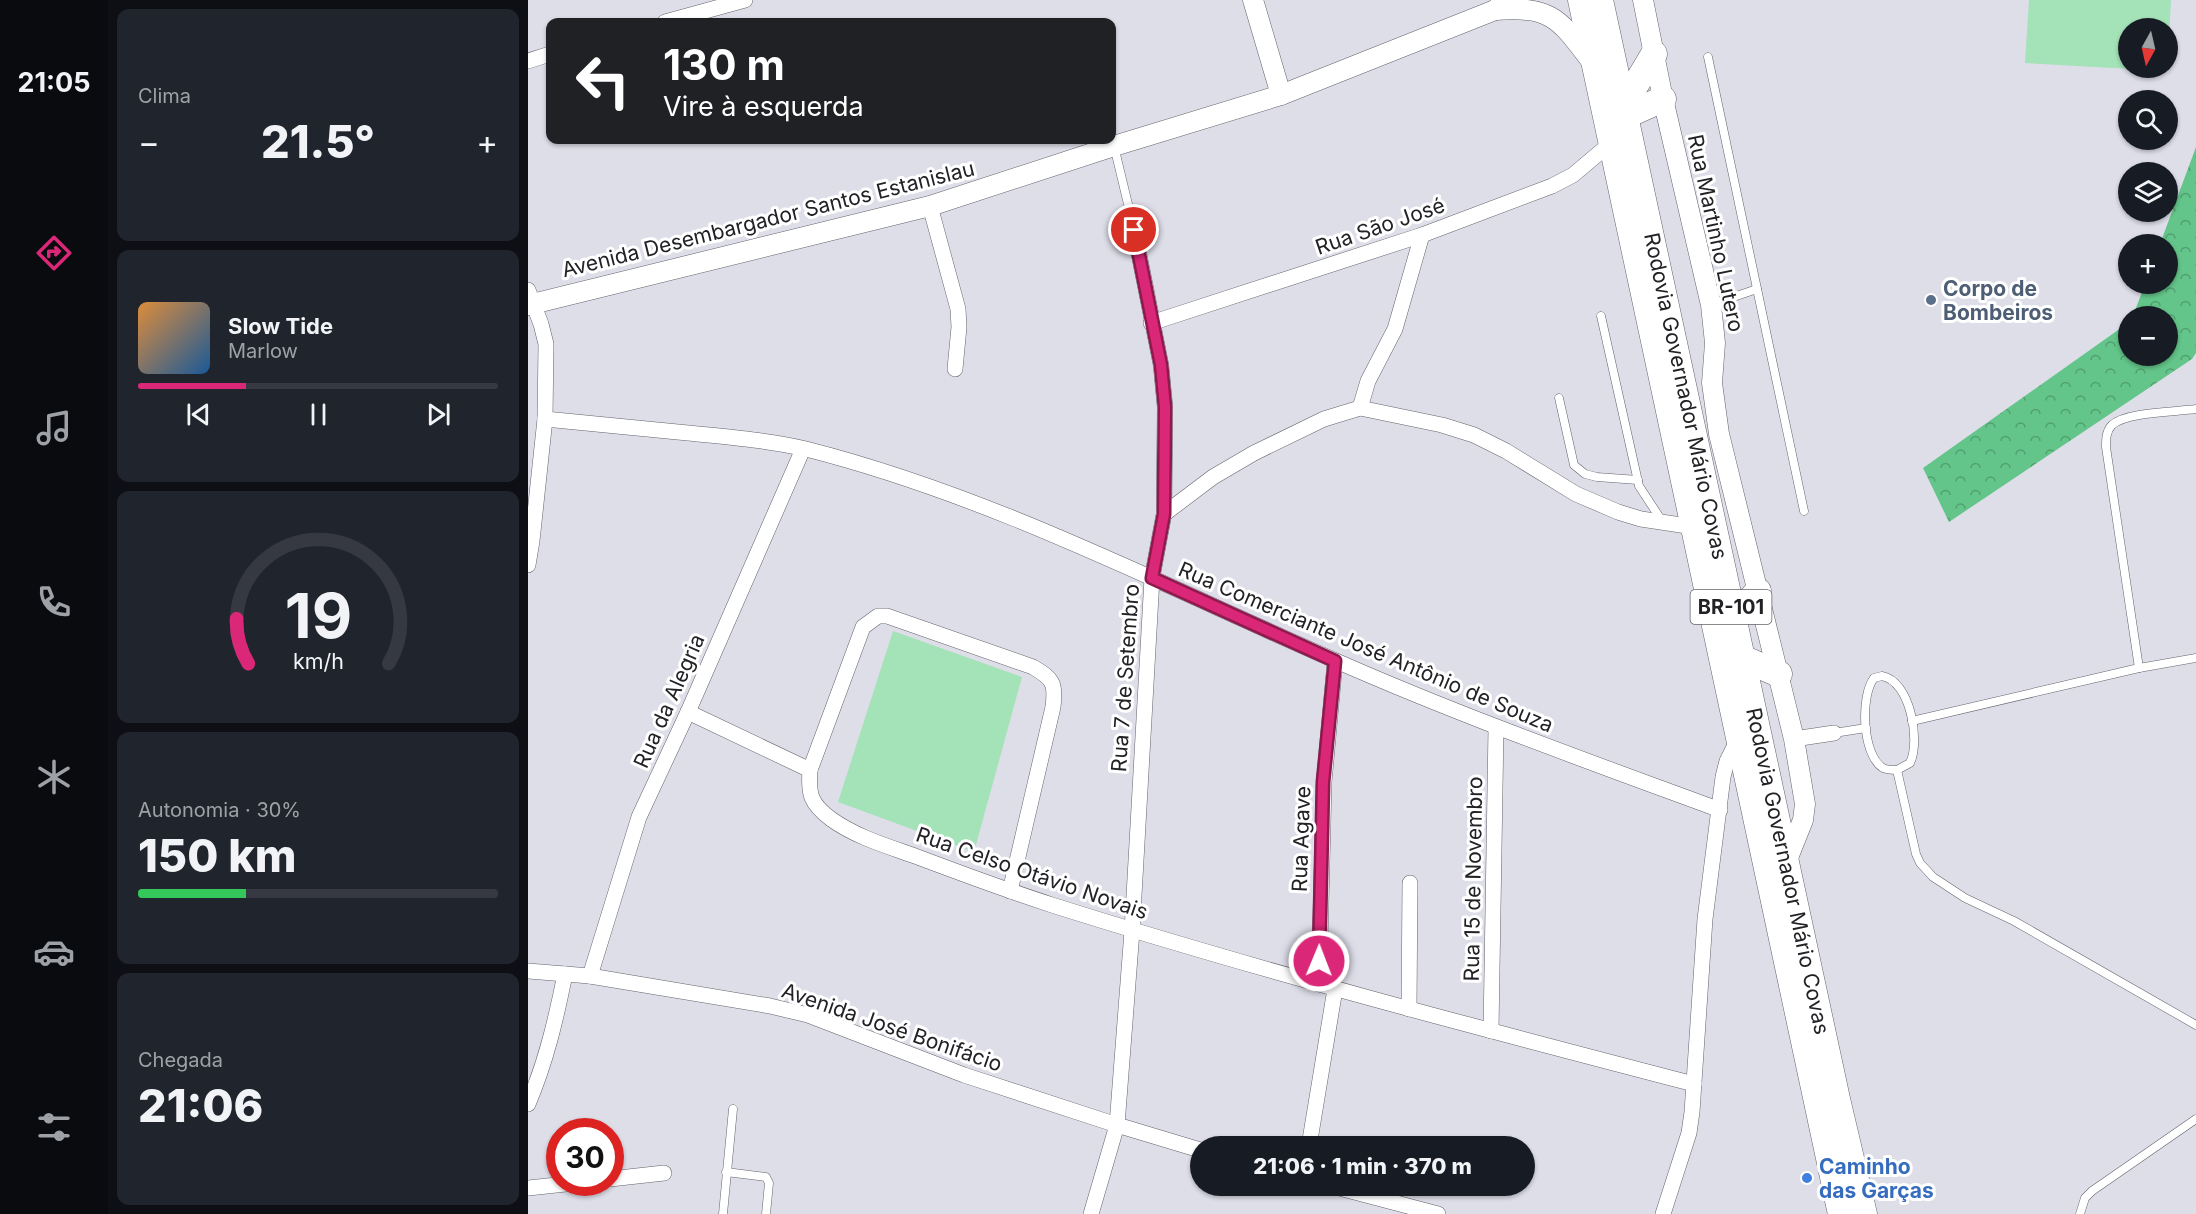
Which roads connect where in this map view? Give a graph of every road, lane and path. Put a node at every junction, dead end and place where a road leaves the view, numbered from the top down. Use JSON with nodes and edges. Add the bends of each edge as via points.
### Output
{"nodes":[{"id":1,"x":745,"y":0,"type":"edge"},
{"id":2,"x":1252,"y":0,"type":"edge"},
{"id":3,"x":1581,"y":0,"type":"edge"},
{"id":4,"x":1600,"y":0,"type":"edge"},
{"id":5,"x":1643,"y":0,"type":"edge"},
{"id":6,"x":1501,"y":5,"type":"edge"},
{"id":7,"x":680,"y":18,"type":"edge"},
{"id":8,"x":1654,"y":54,"type":"junction"},
{"id":9,"x":546,"y":55,"type":"edge"},
{"id":10,"x":1708,"y":57,"type":"dead end"},
{"id":11,"x":528,"y":61,"type":"edge"},
{"id":12,"x":1596,"y":67,"type":"junction"},
{"id":13,"x":1281,"y":95,"type":"junction"},
{"id":14,"x":1663,"y":99,"type":"junction"},
{"id":15,"x":1624,"y":111,"type":"junction"},
{"id":16,"x":1611,"y":143,"type":"junction"},
{"id":17,"x":1114,"y":146,"type":"junction"},
{"id":18,"x":930,"y":206,"type":"junction"},
{"id":19,"x":1134,"y":230,"type":"joint"},
{"id":20,"x":1422,"y":235,"type":"junction"},
{"id":21,"x":1757,"y":289,"type":"junction"},
{"id":22,"x":530,"y":300,"type":"edge"},
{"id":23,"x":1711,"y":305,"type":"junction"},
{"id":24,"x":1601,"y":316,"type":"dead end"},
{"id":25,"x":1151,"y":323,"type":"junction"},
{"id":26,"x":955,"y":369,"type":"dead end"},
{"id":27,"x":1559,"y":398,"type":"dead end"},
{"id":28,"x":1360,"y":408,"type":"junction"},
{"id":29,"x":2196,"y":410,"type":"edge"},
{"id":30,"x":544,"y":419,"type":"junction"},
{"id":31,"x":802,"y":448,"type":"junction"},
{"id":32,"x":1638,"y":480,"type":"junction"},
{"id":33,"x":1804,"y":511,"type":"dead end"},
{"id":34,"x":1164,"y":514,"type":"junction"},
{"id":35,"x":1663,"y":522,"type":"junction"},
{"id":36,"x":1694,"y":527,"type":"junction"},
{"id":37,"x":528,"y":565,"type":"edge"},
{"id":38,"x":1152,"y":578,"type":"junction"},
{"id":39,"x":1758,"y":591,"type":"junction"},
{"id":40,"x":1734,"y":619,"type":"junction"},
{"id":41,"x":1742,"y":658,"type":"junction"},
{"id":42,"x":2196,"y":658,"type":"edge"},
{"id":43,"x":1335,"y":661,"type":"junction"},
{"id":44,"x":2139,"y":668,"type":"junction"},
{"id":45,"x":1779,"y":674,"type":"junction"},
{"id":46,"x":688,"y":712,"type":"junction"},
{"id":47,"x":1912,"y":721,"type":"junction"},
{"id":48,"x":1496,"y":728,"type":"junction"},
{"id":49,"x":1866,"y":728,"type":"junction"},
{"id":50,"x":1834,"y":733,"type":"joint"},
{"id":51,"x":1739,"y":737,"type":"junction"},
{"id":52,"x":1794,"y":740,"type":"junction"},
{"id":53,"x":810,"y":770,"type":"junction"},
{"id":54,"x":1897,"y":770,"type":"junction"},
{"id":55,"x":1720,"y":810,"type":"junction"},
{"id":56,"x":1787,"y":860,"type":"junction"},
{"id":57,"x":1410,"y":883,"type":"dead end"},
{"id":58,"x":1010,"y":891,"type":"junction"},
{"id":59,"x":1132,"y":931,"type":"junction"},
{"id":60,"x":528,"y":971,"type":"edge"},
{"id":61,"x":564,"y":974,"type":"junction"},
{"id":62,"x":590,"y":976,"type":"junction"},
{"id":63,"x":1319,"y":983,"type":"junction"},
{"id":64,"x":1335,"y":988,"type":"junction"},
{"id":65,"x":1409,"y":1009,"type":"junction"},
{"id":66,"x":2196,"y":1025,"type":"edge"},
{"id":67,"x":1491,"y":1031,"type":"junction"},
{"id":68,"x":1694,"y":1084,"type":"junction"},
{"id":69,"x":528,"y":1104,"type":"edge"},
{"id":70,"x":733,"y":1109,"type":"dead end"},
{"id":71,"x":2196,"y":1119,"type":"edge"},
{"id":72,"x":1117,"y":1125,"type":"junction"},
{"id":73,"x":1311,"y":1136,"type":"edge"},
{"id":74,"x":1190,"y":1147,"type":"edge"},
{"id":75,"x":726,"y":1172,"type":"junction"},
{"id":76,"x":664,"y":1173,"type":"dead end"},
{"id":77,"x":624,"y":1177,"type":"edge"},
{"id":78,"x":546,"y":1186,"type":"edge"},
{"id":79,"x":528,"y":1188,"type":"edge"},
{"id":80,"x":1370,"y":1196,"type":"edge"},
{"id":81,"x":723,"y":1214,"type":"edge"},
{"id":82,"x":766,"y":1214,"type":"edge"},
{"id":83,"x":1091,"y":1214,"type":"edge"},
{"id":84,"x":1438,"y":1214,"type":"edge"},
{"id":85,"x":1663,"y":1214,"type":"edge"},
{"id":86,"x":1841,"y":1214,"type":"edge"},
{"id":87,"x":1864,"y":1214,"type":"edge"},
{"id":88,"x":2080,"y":1214,"type":"edge"}],
"edges":[{"from":1,"to":7,"type":"street"},
{"from":2,"to":13,"type":"street"},
{"from":3,"to":12,"type":"highway","name":"Rodovia Governador Mário Covas","number":"BR-101"},
{"from":4,"to":15,"type":"highway","name":"Rodovia Governador Mário Covas","number":"BR-101"},
{"from":5,"to":8,"type":"street","name":"Rua Martinho Lutero"},
{"from":6,"to":12,"type":"street","name":"Avenida Desembargador Santos Estanislau","via":[[1552,16]]},
{"from":6,"to":13,"type":"street","name":"Avenida Desembargador Santos Estanislau"},
{"from":8,"to":14,"type":"street","name":"Rua Martinho Lutero"},
{"from":8,"to":15,"type":"highway"},
{"from":9,"to":11,"type":"street"},
{"from":10,"to":21,"type":"lane"},
{"from":12,"to":16,"type":"highway","name":"Rodovia Governador Mário Covas","number":"BR-101"},
{"from":13,"to":17,"type":"street","name":"Avenida Desembargador Santos Estanislau"},
{"from":14,"to":15,"type":"highway"},
{"from":14,"to":23,"type":"street","name":"Rua Martinho Lutero"},
{"from":15,"to":40,"type":"highway","name":"Rodovia Governador Mário Covas","number":"BR-101"},
{"from":16,"to":20,"type":"street","name":"Rua São José","via":[[1573,175],[1552,186]]},
{"from":16,"to":36,"type":"highway","name":"Rodovia Governador Mário Covas","number":"BR-101"},
{"from":17,"to":18,"type":"street","name":"Avenida Desembargador Santos Estanislau"},
{"from":17,"to":19,"type":"lane","name":"Rua 7 de Setembro"},
{"from":18,"to":22,"type":"street","name":"Avenida Desembargador Santos Estanislau"},
{"from":18,"to":26,"type":"street","via":[[958,309]]},
{"from":19,"to":25,"type":"street","name":"Rua 7 de Setembro"},
{"from":20,"to":25,"type":"street","name":"Rua São José"},
{"from":20,"to":28,"type":"street","via":[[1395,329],[1368,381]]},
{"from":21,"to":23,"type":"lane"},
{"from":21,"to":33,"type":"lane"},
{"from":22,"to":30,"type":"street","via":[[546,344]]},
{"from":23,"to":39,"type":"street","name":"Rua Martinho Lutero","via":[[1716,416]]},
{"from":24,"to":32,"type":"lane"},
{"from":25,"to":34,"type":"street","name":"Rua 7 de Setembro","via":[[1165,407]]},
{"from":27,"to":32,"type":"lane","via":[[1574,465],[1597,477]]},
{"from":28,"to":34,"type":"street","via":[[1324,419],[1254,453],[1213,477]]},
{"from":28,"to":35,"type":"street","via":[[1474,435],[1576,494],[1618,512]]},
{"from":29,"to":44,"type":"lane","via":[[2129,417],[2111,426],[2107,433]]},
{"from":30,"to":31,"type":"street","name":"Rua Comerciante José Antônio de Souza","via":[[740,438]]},
{"from":30,"to":37,"type":"street"},
{"from":31,"to":38,"type":"street","name":"Rua Comerciante José Antônio de Souza","via":[[989,508]]},
{"from":31,"to":46,"type":"street","name":"Rua da Alegria"},
{"from":32,"to":35,"type":"lane"},
{"from":34,"to":38,"type":"street","name":"Rua 7 de Setembro"},
{"from":35,"to":36,"type":"street"},
{"from":36,"to":51,"type":"highway","name":"Rodovia Governador Mário Covas","number":"BR-101"},
{"from":38,"to":43,"type":"street","name":"Rua Comerciante José Antônio de Souza"},
{"from":38,"to":59,"type":"street","name":"Rua 7 de Setembro"},
{"from":39,"to":40,"type":"highway"},
{"from":39,"to":45,"type":"street","name":"Rua Martinho Lutero"},
{"from":40,"to":41,"type":"highway","name":"Rodovia Governador Mário Covas","number":"BR-101"},
{"from":41,"to":45,"type":"highway"},
{"from":41,"to":56,"type":"highway","name":"Rodovia Governador Mário Covas","number":"BR-101"},
{"from":42,"to":44,"type":"lane"},
{"from":43,"to":48,"type":"street","name":"Rua Comerciante José Antônio de Souza"},
{"from":43,"to":63,"type":"street","name":"Rua Agave","via":[[1323,782]]},
{"from":44,"to":47,"type":"lane"},
{"from":45,"to":52,"type":"street","name":"Rua Martinho Lutero"},
{"from":46,"to":53,"type":"street"},
{"from":46,"to":62,"type":"street","name":"Rua da Alegria","via":[[639,817]]},
{"from":47,"to":49,"type":"lane","via":[[1897,683],[1882,676],[1874,678],[1866,693]]},
{"from":47,"to":54,"type":"lane","via":[[1913,756],[1910,763]]},
{"from":48,"to":55,"type":"street","name":"Rua Comerciante José Antônio de Souza"},
{"from":48,"to":67,"type":"street","name":"Rua 15 de Novembro"},
{"from":49,"to":50,"type":"lane"},
{"from":49,"to":54,"type":"lane","via":[[1878,762],[1883,768]]},
{"from":50,"to":52,"type":"street"},
{"from":51,"to":55,"type":"street","via":[[1727,761]]},
{"from":51,"to":86,"type":"highway","name":"Rodovia Governador Mário Covas","number":"BR-101"},
{"from":52,"to":56,"type":"street","name":"Rua Martinho Lutero","via":[[1805,804]]},
{"from":53,"to":58,"type":"street","name":"Rua Celso Otávio Novais","via":[[810,797],[833,820],[860,836]]},
{"from":53,"to":58,"type":"street","via":[[863,627],[878,616],[1047,675],[1055,693],[1053,706]]},
{"from":54,"to":66,"type":"lane","via":[[1916,854],[1933,877]]},
{"from":55,"to":68,"type":"street","via":[[1705,919]]},
{"from":56,"to":87,"type":"highway","name":"Rodovia Governador Mário Covas","number":"BR-101"},
{"from":57,"to":65,"type":"street"},
{"from":58,"to":59,"type":"street","name":"Rua Celso Otávio Novais"},
{"from":59,"to":63,"type":"street","name":"Rua Celso Otávio Novais"},
{"from":59,"to":72,"type":"street","name":"Rua 7 de Setembro"},
{"from":60,"to":61,"type":"street","name":"Avenida José Bonifácio"},
{"from":61,"to":62,"type":"street","name":"Avenida José Bonifácio"},
{"from":61,"to":69,"type":"street","via":[[550,1043]]},
{"from":62,"to":72,"type":"street","name":"Avenida José Bonifácio","via":[[808,1015],[964,1075]]},
{"from":63,"to":64,"type":"street","name":"Rua Celso Otávio Novais"},
{"from":64,"to":65,"type":"street","name":"Rua Celso Otávio Novais"},
{"from":64,"to":73,"type":"street"},
{"from":65,"to":67,"type":"street","name":"Rua Celso Otávio Novais"},
{"from":67,"to":68,"type":"street","name":"Rua Celso Otávio Novais"},
{"from":68,"to":85,"type":"street","via":[[1689,1133]]},
{"from":70,"to":75,"type":"lane"},
{"from":71,"to":88,"type":"lane","via":[[2092,1191]]},
{"from":72,"to":74,"type":"street","name":"Avenida José Bonifácio"},
{"from":72,"to":83,"type":"street","name":"Rua 7 de Setembro"},
{"from":75,"to":81,"type":"lane"},
{"from":75,"to":82,"type":"lane","via":[[766,1177]]},
{"from":76,"to":77,"type":"street"},
{"from":78,"to":79,"type":"street"},
{"from":80,"to":84,"type":"street"}]}
